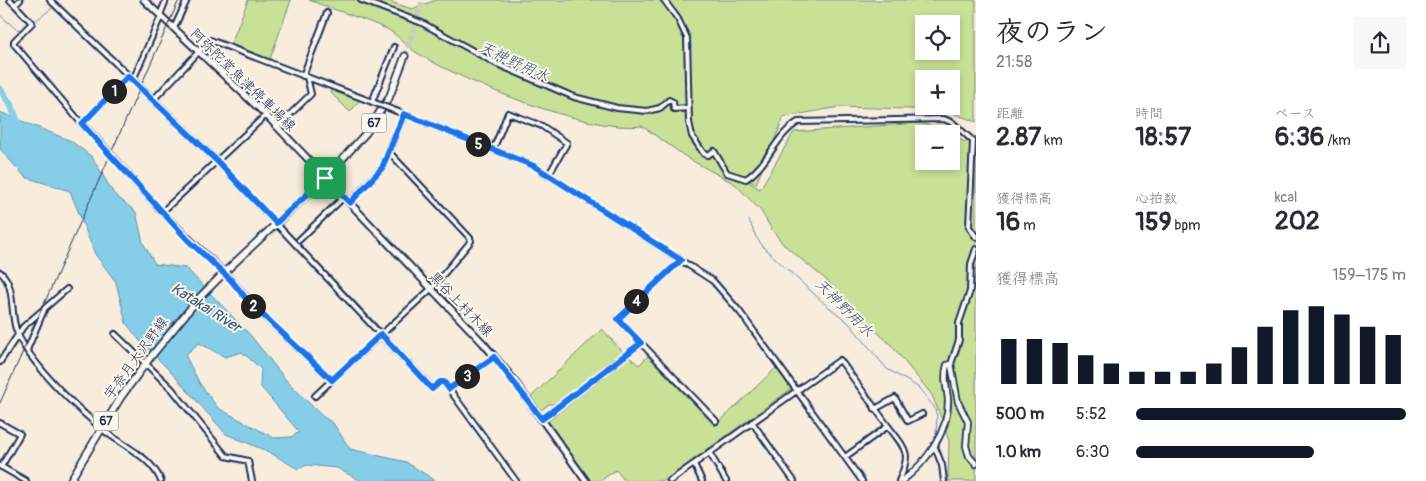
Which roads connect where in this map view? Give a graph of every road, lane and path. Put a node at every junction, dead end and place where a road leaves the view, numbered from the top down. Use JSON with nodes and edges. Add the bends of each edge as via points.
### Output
{"nodes":[{"id":1,"x":10,"y":0,"type":"edge"},
{"id":2,"x":20,"y":0,"type":"edge"},
{"id":3,"x":50,"y":0,"type":"edge"},
{"id":4,"x":144,"y":0,"type":"edge"},
{"id":5,"x":166,"y":0,"type":"edge"},
{"id":6,"x":187,"y":0,"type":"edge"},
{"id":7,"x":361,"y":0,"type":"edge"},
{"id":8,"x":664,"y":0,"type":"edge"},
{"id":9,"x":15,"y":5,"type":"junction"},
{"id":10,"x":327,"y":14,"type":"dead end"},
{"id":11,"x":160,"y":16,"type":"junction"},
{"id":12,"x":174,"y":28,"type":"junction"},
{"id":13,"x":394,"y":47,"type":"dead end"},
{"id":14,"x":199,"y":52,"type":"junction"},
{"id":15,"x":405,"y":56,"type":"tunnel mouth"},
{"id":16,"x":128,"y":76,"type":"junction"},
{"id":17,"x":305,"y":77,"type":"junction"},
{"id":18,"x":132,"y":80,"type":"junction"},
{"id":19,"x":153,"y":100,"type":"junction"},
{"id":20,"x":373,"y":103,"type":"junction"},
{"id":21,"x":688,"y":108,"type":"junction"},
{"id":22,"x":404,"y":114,"type":"junction"},
{"id":23,"x":266,"y":115,"type":"junction"},
{"id":24,"x":82,"y":124,"type":"junction"},
{"id":25,"x":277,"y":126,"type":"junction"},
{"id":26,"x":493,"y":150,"type":"junction"},
{"id":27,"x":389,"y":152,"type":"junction"},
{"id":28,"x":217,"y":161,"type":"junction"},
{"id":29,"x":548,"y":176,"type":"junction"},
{"id":30,"x":325,"y":178,"type":"junction"},
{"id":31,"x":976,"y":192,"type":"edge"},
{"id":32,"x":971,"y":196,"type":"junction"},
{"id":33,"x":344,"y":197,"type":"junction"},
{"id":34,"x":350,"y":203,"type":"junction"},
{"id":35,"x":162,"y":212,"type":"junction"},
{"id":36,"x":276,"y":223,"type":"junction"},
{"id":37,"x":976,"y":237,"type":"edge"},
{"id":38,"x":299,"y":240,"type":"dead end"},
{"id":39,"x":976,"y":249,"type":"edge"},
{"id":40,"x":681,"y":260,"type":"junction"},
{"id":41,"x":0,"y":272,"type":"edge"},
{"id":42,"x":67,"y":289,"type":"dead end"},
{"id":43,"x":430,"y":289,"type":"junction"},
{"id":44,"x":45,"y":308,"type":"junction"},
{"id":45,"x":17,"y":334,"type":"junction"},
{"id":46,"x":115,"y":334,"type":"dead end"},
{"id":47,"x":381,"y":334,"type":"junction"},
{"id":48,"x":641,"y":343,"type":"junction"},
{"id":49,"x":26,"y":350,"type":"junction"},
{"id":50,"x":494,"y":357,"type":"junction"},
{"id":51,"x":147,"y":361,"type":"junction"},
{"id":52,"x":0,"y":362,"type":"edge"},
{"id":53,"x":951,"y":364,"type":"junction"},
{"id":54,"x":332,"y":380,"type":"junction"},
{"id":55,"x":449,"y":389,"type":"junction"},
{"id":56,"x":796,"y":391,"type":"junction"},
{"id":57,"x":315,"y":396,"type":"dead end"},
{"id":58,"x":875,"y":409,"type":"junction"},
{"id":59,"x":922,"y":414,"type":"dead end"},
{"id":60,"x":542,"y":419,"type":"junction"},
{"id":61,"x":716,"y":422,"type":"dead end"},
{"id":62,"x":752,"y":422,"type":"junction"},
{"id":63,"x":0,"y":423,"type":"edge"},
{"id":64,"x":888,"y":426,"type":"junction"},
{"id":65,"x":102,"y":428,"type":"junction"},
{"id":66,"x":934,"y":445,"type":"junction"},
{"id":67,"x":709,"y":452,"type":"junction"},
{"id":68,"x":845,"y":457,"type":"junction"},
{"id":69,"x":694,"y":464,"type":"junction"},
{"id":70,"x":976,"y":464,"type":"edge"},
{"id":71,"x":0,"y":466,"type":"edge"},
{"id":72,"x":792,"y":480,"type":"edge"},
{"id":73,"x":26,"y":481,"type":"edge"},
{"id":74,"x":70,"y":481,"type":"edge"},
{"id":75,"x":161,"y":481,"type":"edge"},
{"id":76,"x":252,"y":481,"type":"edge"},
{"id":77,"x":516,"y":481,"type":"edge"},
{"id":78,"x":586,"y":481,"type":"edge"},
{"id":79,"x":670,"y":481,"type":"edge"},
{"id":80,"x":702,"y":481,"type":"edge"},
{"id":81,"x":726,"y":481,"type":"edge"},
{"id":82,"x":862,"y":481,"type":"edge"},
{"id":83,"x":900,"y":481,"type":"edge"},
{"id":84,"x":944,"y":481,"type":"edge"}],
"edges":[{"from":1,"to":9,"type":"street"},
{"from":2,"to":9,"type":"street"},
{"from":3,"to":16,"type":"street"},
{"from":4,"to":11,"type":"main road","name":"阿弥陀堂魚津停車場線"},
{"from":5,"to":11,"type":"street"},
{"from":6,"to":12,"type":"street"},
{"from":7,"to":21,"type":"street","via":[[422,23],[497,64],[574,97],[631,110],[656,110],[669,100],[674,108]]},
{"from":8,"to":21,"type":"street","via":[[687,38]]},
{"from":9,"to":24,"type":"street","via":[[32,23],[14,44]]},
{"from":10,"to":17,"type":"street"},
{"from":11,"to":12,"type":"main road","name":"阿弥陀堂魚津停車場線"},
{"from":11,"to":18,"type":"street"},
{"from":12,"to":14,"type":"main road","name":"阿弥陀堂魚津停車場線"},
{"from":13,"to":20,"type":"street"},
{"from":14,"to":17,"type":"street","via":[[210,40]]},
{"from":14,"to":19,"type":"street"},
{"from":14,"to":23,"type":"main road","name":"阿弥陀堂魚津停車場線"},
{"from":15,"to":30,"type":"main road","name":"宇奈月大沢野線","number":"67","via":[[389,98],[372,126]]},
{"from":16,"to":18,"type":"street"},
{"from":16,"to":24,"type":"street"},
{"from":17,"to":20,"type":"street"},
{"from":17,"to":25,"type":"street","via":[[311,94]]},
{"from":18,"to":19,"type":"street"},
{"from":19,"to":28,"type":"street"},
{"from":20,"to":22,"type":"street","bridge":true},
{"from":21,"to":32,"type":"street","via":[[692,136],[699,150],[708,156],[714,152],[727,173],[746,180],[755,174],[784,132],[798,122],[944,119],[973,140]]},
{"from":22,"to":26,"type":"street"},
{"from":22,"to":27,"type":"street"},
{"from":23,"to":25,"type":"main road","name":"阿弥陀堂魚津停車場線"},
{"from":23,"to":28,"type":"street"},
{"from":24,"to":35,"type":"street"},
{"from":25,"to":30,"type":"main road","name":"阿弥陀堂魚津停車場線"},
{"from":26,"to":29,"type":"street","via":[[534,166]]},
{"from":26,"to":29,"type":"street","via":[[508,113],[542,126],[568,143]]},
{"from":27,"to":34,"type":"street","via":[[382,168]]},
{"from":27,"to":43,"type":"street","via":[[470,238],[446,273]]},
{"from":28,"to":35,"type":"street"},
{"from":28,"to":36,"type":"street"},
{"from":29,"to":40,"type":"street"},
{"from":30,"to":33,"type":"main road","name":"黒谷上村木線"},
{"from":30,"to":36,"type":"main road","name":"宇奈月大沢野線","number":"67"},
{"from":31,"to":32,"type":"street"},
{"from":32,"to":37,"type":"street","via":[[969,227]]},
{"from":33,"to":34,"type":"main road","name":"黒谷上村木線"},
{"from":33,"to":38,"type":"street"},
{"from":34,"to":43,"type":"main road","name":"黒谷上村木線"},
{"from":35,"to":54,"type":"street","via":[[257,310]]},
{"from":36,"to":47,"type":"street"},
{"from":36,"to":51,"type":"main road","name":"宇奈月大沢野線","number":"67","bridge":true,"via":[[199,298]]},
{"from":39,"to":53,"type":"street","via":[[970,264],[970,291]]},
{"from":40,"to":48,"type":"street","via":[[618,319]]},
{"from":40,"to":56,"type":"street","via":[[724,291]]},
{"from":41,"to":45,"type":"street","via":[[11,289],[11,314]]},
{"from":42,"to":44,"type":"street"},
{"from":43,"to":47,"type":"street"},
{"from":43,"to":50,"type":"main road","name":"黒谷上村木線"},
{"from":44,"to":45,"type":"street"},
{"from":44,"to":49,"type":"street"},
{"from":45,"to":49,"type":"street"},
{"from":45,"to":52,"type":"street"},
{"from":46,"to":51,"type":"street"},
{"from":47,"to":54,"type":"street"},
{"from":47,"to":55,"type":"street","via":[[432,389],[444,382]]},
{"from":48,"to":60,"type":"street"},
{"from":48,"to":61,"type":"street"},
{"from":49,"to":65,"type":"street","via":[[51,381]]},
{"from":50,"to":55,"type":"street"},
{"from":50,"to":60,"type":"main road","name":"黒谷上村木線"},
{"from":51,"to":65,"type":"main road","name":"宇奈月大沢野線","number":"67"},
{"from":51,"to":76,"type":"street","via":[[226,456],[248,460]]},
{"from":53,"to":66,"type":"street","via":[[944,372],[947,412]]},
{"from":53,"to":70,"type":"street","via":[[958,402],[968,422],[966,446]]},
{"from":54,"to":57,"type":"street"},
{"from":55,"to":77,"type":"street"},
{"from":56,"to":58,"type":"street","via":[[840,360]]},
{"from":56,"to":62,"type":"street"},
{"from":56,"to":68,"type":"street"},
{"from":58,"to":59,"type":"street","via":[[895,398],[908,421]]},
{"from":58,"to":64,"type":"street"},
{"from":60,"to":78,"type":"main road","name":"黒谷上村木線"},
{"from":62,"to":67,"type":"street"},
{"from":62,"to":72,"type":"street"},
{"from":63,"to":71,"type":"street","via":[[20,434]]},
{"from":64,"to":68,"type":"street"},
{"from":64,"to":83,"type":"street","via":[[904,447],[907,458]]},
{"from":65,"to":74,"type":"main road","name":"宇奈月大沢野線","number":"67"},
{"from":65,"to":75,"type":"street","via":[[145,460]]},
{"from":66,"to":83,"type":"street","via":[[924,462]]},
{"from":66,"to":84,"type":"street"},
{"from":67,"to":69,"type":"street"},
{"from":67,"to":81,"type":"street"},
{"from":68,"to":82,"type":"street"},
{"from":69,"to":79,"type":"street"},
{"from":69,"to":80,"type":"street"},
{"from":71,"to":73,"type":"street"}]}
